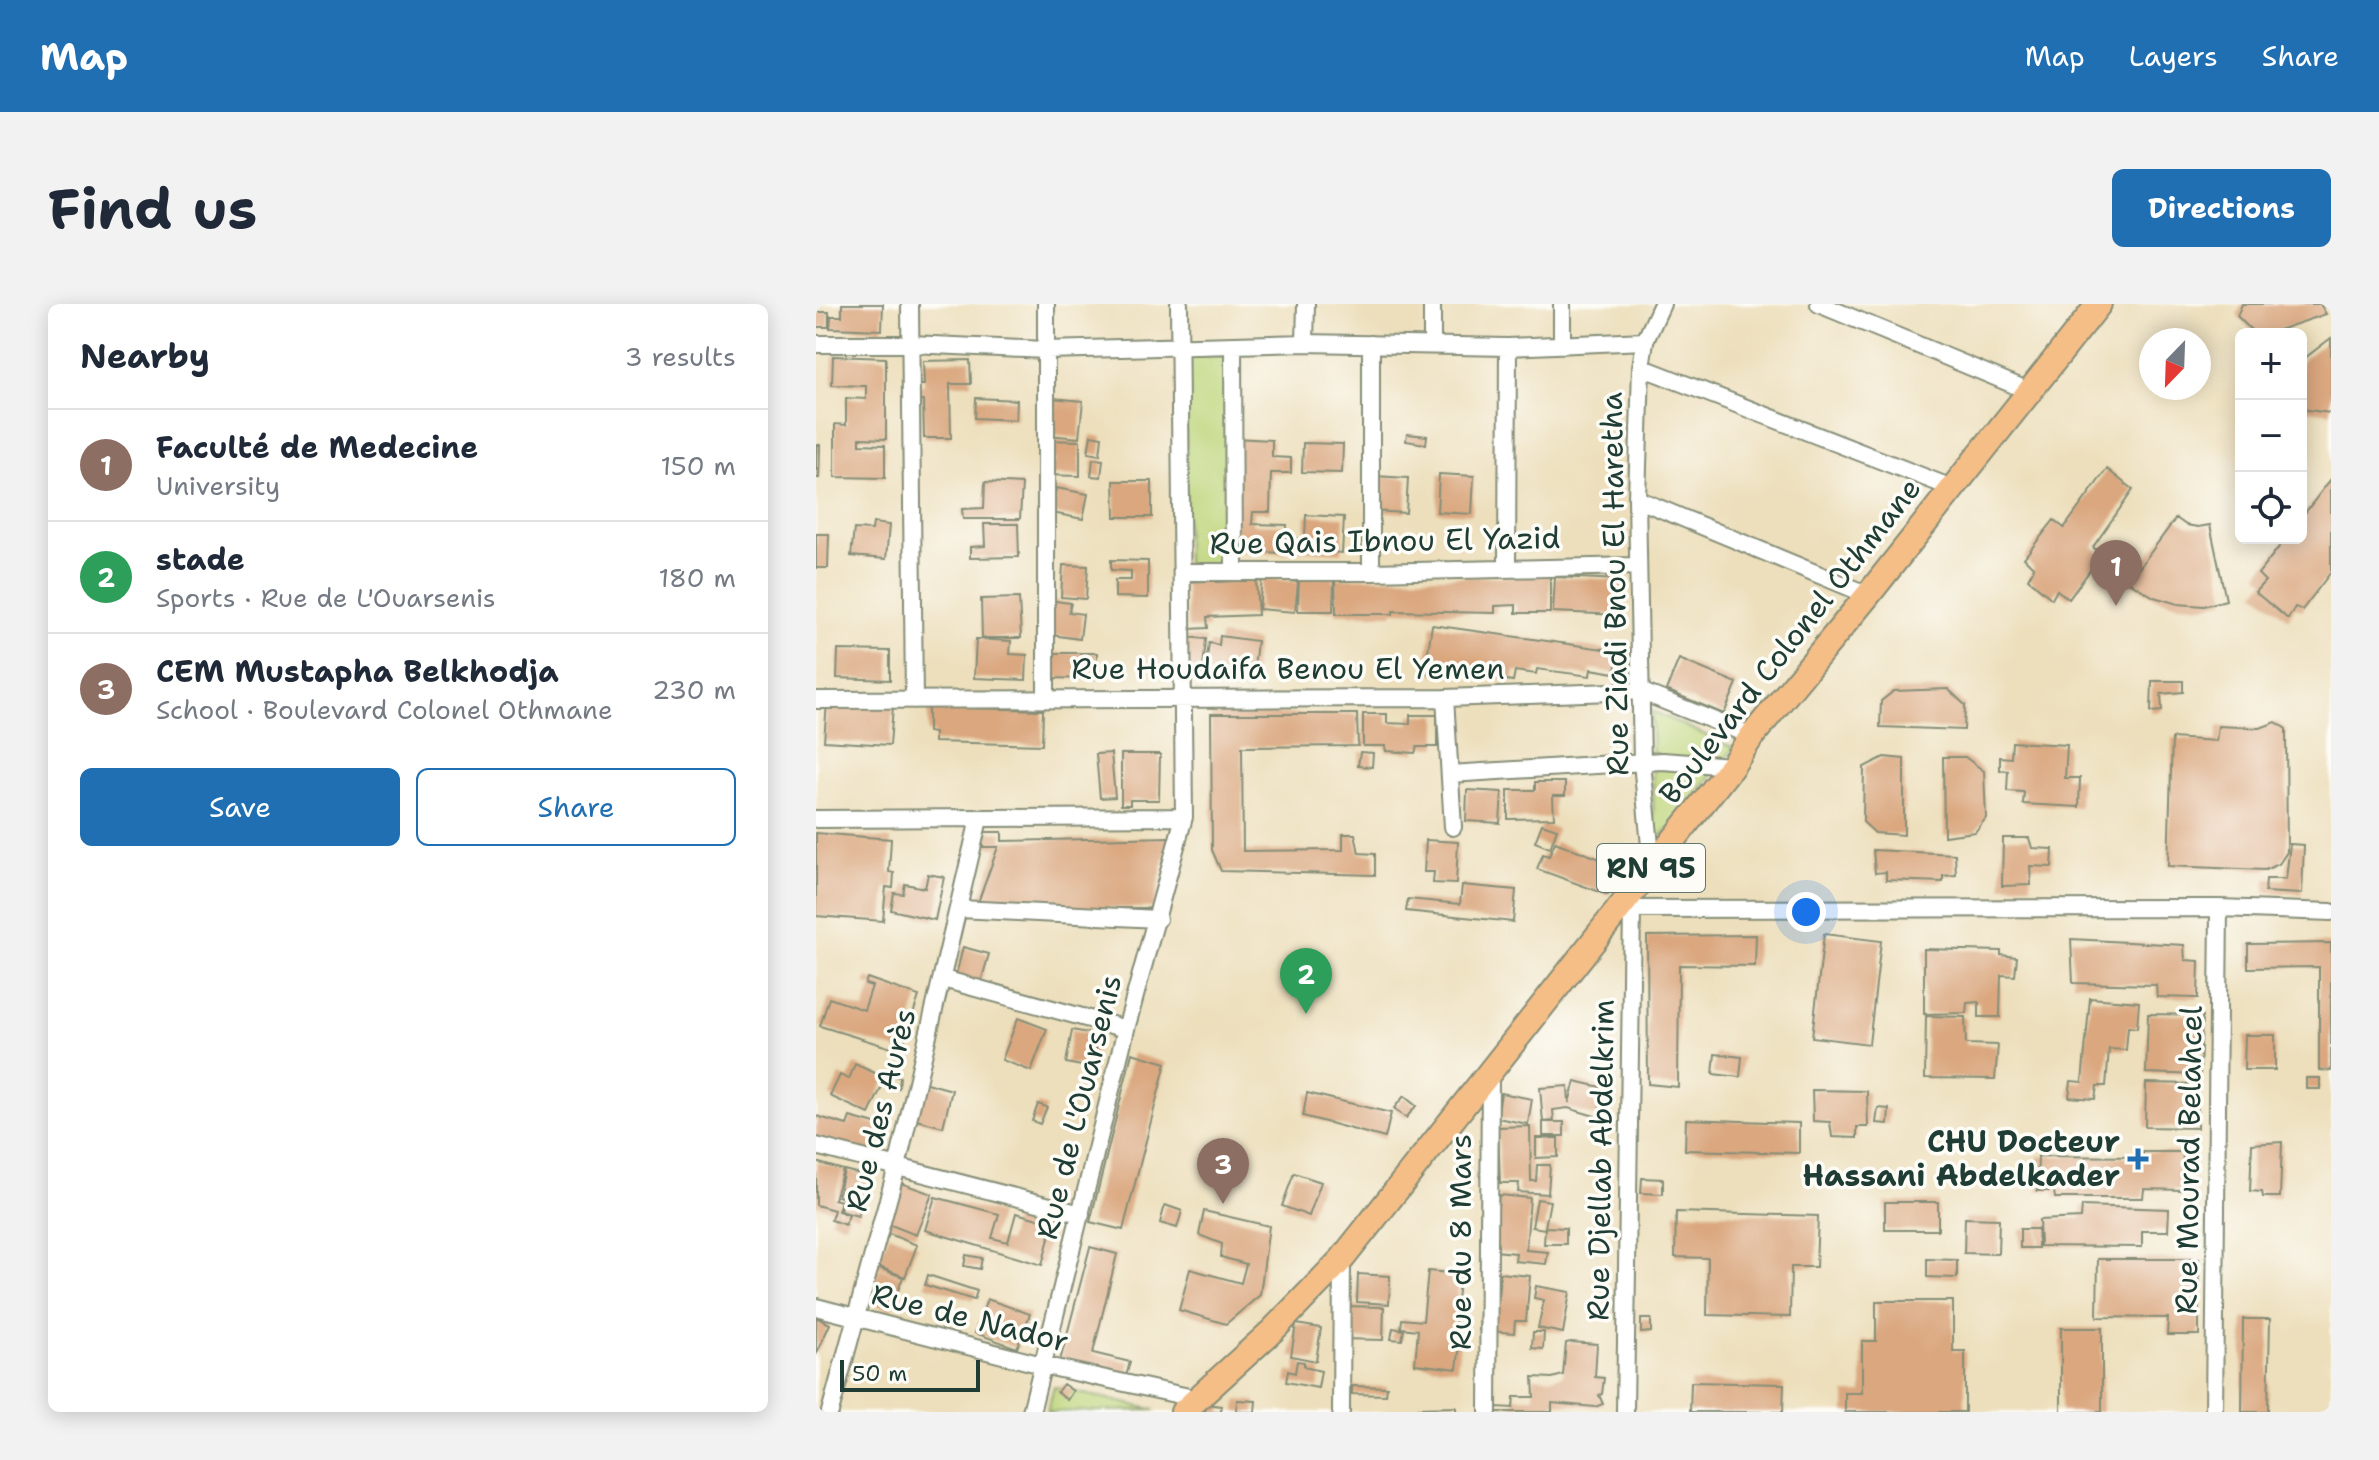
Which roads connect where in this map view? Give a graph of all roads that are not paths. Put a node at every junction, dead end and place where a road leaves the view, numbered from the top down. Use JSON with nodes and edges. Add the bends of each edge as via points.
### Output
{"nodes":[{"id":1,"x":910,"y":304,"type":"edge"},
{"id":2,"x":1046,"y":304,"type":"edge"},
{"id":3,"x":1179,"y":304,"type":"edge"},
{"id":4,"x":1306,"y":304,"type":"edge"},
{"id":5,"x":1432,"y":304,"type":"edge"},
{"id":6,"x":1562,"y":304,"type":"edge"},
{"id":7,"x":1662,"y":304,"type":"edge"},
{"id":8,"x":1819,"y":304,"type":"edge"},
{"id":9,"x":2099,"y":304,"type":"edge"},
{"id":10,"x":1645,"y":341,"type":"junction"},
{"id":11,"x":1305,"y":343,"type":"junction"},
{"id":12,"x":816,"y":344,"type":"edge"},
{"id":13,"x":911,"y":344,"type":"junction"},
{"id":14,"x":1371,"y":344,"type":"junction"},
{"id":15,"x":1432,"y":344,"type":"junction"},
{"id":16,"x":1179,"y":345,"type":"junction"},
{"id":17,"x":1562,"y":345,"type":"junction"},
{"id":18,"x":1233,"y":346,"type":"junction"},
{"id":19,"x":1508,"y":347,"type":"junction"},
{"id":20,"x":1046,"y":350,"type":"junction"},
{"id":21,"x":1641,"y":367,"type":"junction"},
{"id":22,"x":2029,"y":391,"type":"junction"},
{"id":23,"x":1952,"y":488,"type":"junction"},
{"id":24,"x":1637,"y":499,"type":"junction"},
{"id":25,"x":1637,"y":566,"type":"junction"},
{"id":26,"x":1507,"y":568,"type":"junction"},
{"id":27,"x":1182,"y":572,"type":"junction"},
{"id":28,"x":1234,"y":572,"type":"junction"},
{"id":29,"x":1371,"y":572,"type":"junction"},
{"id":30,"x":1868,"y":595,"type":"junction"},
{"id":31,"x":1640,"y":691,"type":"junction"},
{"id":32,"x":1445,"y":698,"type":"junction"},
{"id":33,"x":1046,"y":699,"type":"junction"},
{"id":34,"x":1182,"y":699,"type":"junction"},
{"id":35,"x":816,"y":700,"type":"edge"},
{"id":36,"x":914,"y":700,"type":"junction"},
{"id":37,"x":1752,"y":736,"type":"junction"},
{"id":38,"x":1642,"y":762,"type":"junction"},
{"id":39,"x":1732,"y":766,"type":"junction"},
{"id":40,"x":1450,"y":774,"type":"junction"},
{"id":41,"x":1184,"y":817,"type":"junction"},
{"id":42,"x":816,"y":819,"type":"edge"},
{"id":43,"x":979,"y":819,"type":"junction"},
{"id":44,"x":1453,"y":827,"type":"dead end"},
{"id":45,"x":1652,"y":867,"type":"junction"},
{"id":46,"x":2219,"y":908,"type":"junction"},
{"id":47,"x":960,"y":909,"type":"junction"},
{"id":48,"x":1624,"y":909,"type":"junction"},
{"id":49,"x":2331,"y":912,"type":"edge"},
{"id":50,"x":1158,"y":919,"type":"junction"},
{"id":51,"x":943,"y":979,"type":"junction"},
{"id":52,"x":1126,"y":1029,"type":"junction"},
{"id":53,"x":1490,"y":1072,"type":"junction"},
{"id":54,"x":816,"y":1146,"type":"edge"},
{"id":55,"x":897,"y":1167,"type":"junction"},
{"id":56,"x":1081,"y":1214,"type":"junction"},
{"id":57,"x":1342,"y":1259,"type":"junction"},
{"id":58,"x":816,"y":1307,"type":"edge"},
{"id":59,"x":856,"y":1318,"type":"junction"},
{"id":60,"x":1042,"y":1365,"type":"junction"},
{"id":61,"x":1190,"y":1405,"type":"edge"},
{"id":62,"x":830,"y":1412,"type":"edge"},
{"id":63,"x":1031,"y":1412,"type":"edge"},
{"id":64,"x":1341,"y":1412,"type":"edge"},
{"id":65,"x":1488,"y":1412,"type":"edge"},
{"id":66,"x":1625,"y":1412,"type":"edge"},
{"id":67,"x":2214,"y":1412,"type":"edge"}],
"edges":[{"from":1,"to":13,"type":"street"},
{"from":2,"to":20,"type":"street"},
{"from":3,"to":16,"type":"street","name":"Rue de L'Ouarsenis"},
{"from":4,"to":11,"type":"street"},
{"from":5,"to":15,"type":"street"},
{"from":6,"to":17,"type":"street"},
{"from":7,"to":10,"type":"street","name":"Rue Ziadi Bnou El Haretha"},
{"from":8,"to":22,"type":"street"},
{"from":9,"to":22,"type":"main road","name":"Boulevard Colonel Othmane","number":"RN 95"},
{"from":10,"to":17,"type":"street"},
{"from":10,"to":21,"type":"street","name":"Rue Ziadi Bnou El Haretha"},
{"from":11,"to":14,"type":"street"},
{"from":11,"to":18,"type":"street"},
{"from":12,"to":13,"type":"street"},
{"from":13,"to":20,"type":"street"},
{"from":13,"to":36,"type":"street"},
{"from":14,"to":15,"type":"street"},
{"from":14,"to":29,"type":"street"},
{"from":15,"to":19,"type":"street"},
{"from":16,"to":18,"type":"street"},
{"from":16,"to":20,"type":"street"},
{"from":16,"to":27,"type":"street","name":"Rue de L'Ouarsenis"},
{"from":17,"to":19,"type":"street"},
{"from":18,"to":28,"type":"street"},
{"from":19,"to":26,"type":"street"},
{"from":20,"to":33,"type":"street"},
{"from":21,"to":23,"type":"street"},
{"from":21,"to":24,"type":"street","name":"Rue Ziadi Bnou El Haretha"},
{"from":22,"to":23,"type":"main road","name":"Boulevard Colonel Othmane","number":"RN 95"},
{"from":23,"to":30,"type":"main road","name":"Boulevard Colonel Othmane","number":"RN 95"},
{"from":24,"to":25,"type":"street","name":"Rue Ziadi Bnou El Haretha"},
{"from":24,"to":30,"type":"street"},
{"from":25,"to":26,"type":"street","name":"Rue Qais Ibnou El Yazid"},
{"from":25,"to":31,"type":"street","name":"Rue Ziadi Bnou El Haretha"},
{"from":26,"to":29,"type":"street","name":"Rue Qais Ibnou El Yazid"},
{"from":27,"to":28,"type":"street","name":"Rue Qais Ibnou El Yazid"},
{"from":27,"to":34,"type":"street","name":"Rue de L'Ouarsenis"},
{"from":28,"to":29,"type":"street","name":"Rue Qais Ibnou El Yazid"},
{"from":30,"to":37,"type":"main road","name":"Boulevard Colonel Othmane","number":"RN 95"},
{"from":31,"to":32,"type":"street","name":"Rue Houdaifa Benou El Yemen"},
{"from":31,"to":37,"type":"street","name":"Rue Houdaifa Benou El Yemen"},
{"from":31,"to":38,"type":"street","name":"Rue Ziadi Bnou El Haretha"},
{"from":32,"to":34,"type":"street","name":"Rue Houdaifa Benou El Yemen"},
{"from":32,"to":40,"type":"street"},
{"from":33,"to":34,"type":"street","name":"Rue Houdaifa Benou El Yemen"},
{"from":33,"to":36,"type":"street","name":"Rue Houdaifa Benou El Yemen"},
{"from":34,"to":41,"type":"street","name":"Rue de L'Ouarsenis"},
{"from":35,"to":36,"type":"street","name":"Rue Houdaifa Benou El Yemen"},
{"from":37,"to":39,"type":"main road","name":"Boulevard Colonel Othmane","number":"RN 95"},
{"from":38,"to":39,"type":"street"},
{"from":38,"to":40,"type":"street"},
{"from":38,"to":45,"type":"street","name":"Rue Ziadi Bnou El Haretha"},
{"from":39,"to":45,"type":"main road","name":"Boulevard Colonel Othmane","number":"RN 95"},
{"from":40,"to":44,"type":"street"},
{"from":41,"to":43,"type":"street"},
{"from":41,"to":50,"type":"street","name":"Rue de L'Ouarsenis"},
{"from":42,"to":43,"type":"street"},
{"from":43,"to":47,"type":"street","name":"Rue des Aurès"},
{"from":45,"to":48,"type":"main road","name":"Boulevard Colonel Othmane","number":"RN 95"},
{"from":46,"to":48,"type":"street"},
{"from":46,"to":49,"type":"street"},
{"from":46,"to":67,"type":"street","name":"Rue Mourad Belahcel"},
{"from":47,"to":50,"type":"street"},
{"from":47,"to":51,"type":"street","name":"Rue des Aurès"},
{"from":48,"to":53,"type":"main road","name":"Boulevard Colonel Othmane","number":"RN 95"},
{"from":48,"to":66,"type":"street","name":"Rue Djellab Abdelkrim"},
{"from":50,"to":52,"type":"street","name":"Rue de L'Ouarsenis"},
{"from":51,"to":52,"type":"street"},
{"from":51,"to":55,"type":"street","name":"Rue des Aurès"},
{"from":52,"to":56,"type":"street","name":"Rue de L'Ouarsenis"},
{"from":53,"to":57,"type":"main road","name":"Boulevard Colonel Othmane","number":"RN 95"},
{"from":53,"to":65,"type":"street","name":"Rue du 8 Mars"},
{"from":54,"to":55,"type":"street"},
{"from":55,"to":56,"type":"street"},
{"from":55,"to":59,"type":"street","name":"Rue des Aurès"},
{"from":56,"to":60,"type":"street","name":"Rue de L'Ouarsenis"},
{"from":57,"to":61,"type":"main road","name":"Boulevard Colonel Othmane","number":"RN 95"},
{"from":57,"to":64,"type":"street"},
{"from":58,"to":59,"type":"street","name":"Rue de Nador"},
{"from":59,"to":60,"type":"street","name":"Rue de Nador"},
{"from":59,"to":62,"type":"street","name":"Rue des Aurès"},
{"from":60,"to":61,"type":"street","name":"Rue de Nador"},
{"from":60,"to":63,"type":"street","name":"Rue de L'Ouarsenis"}]}
